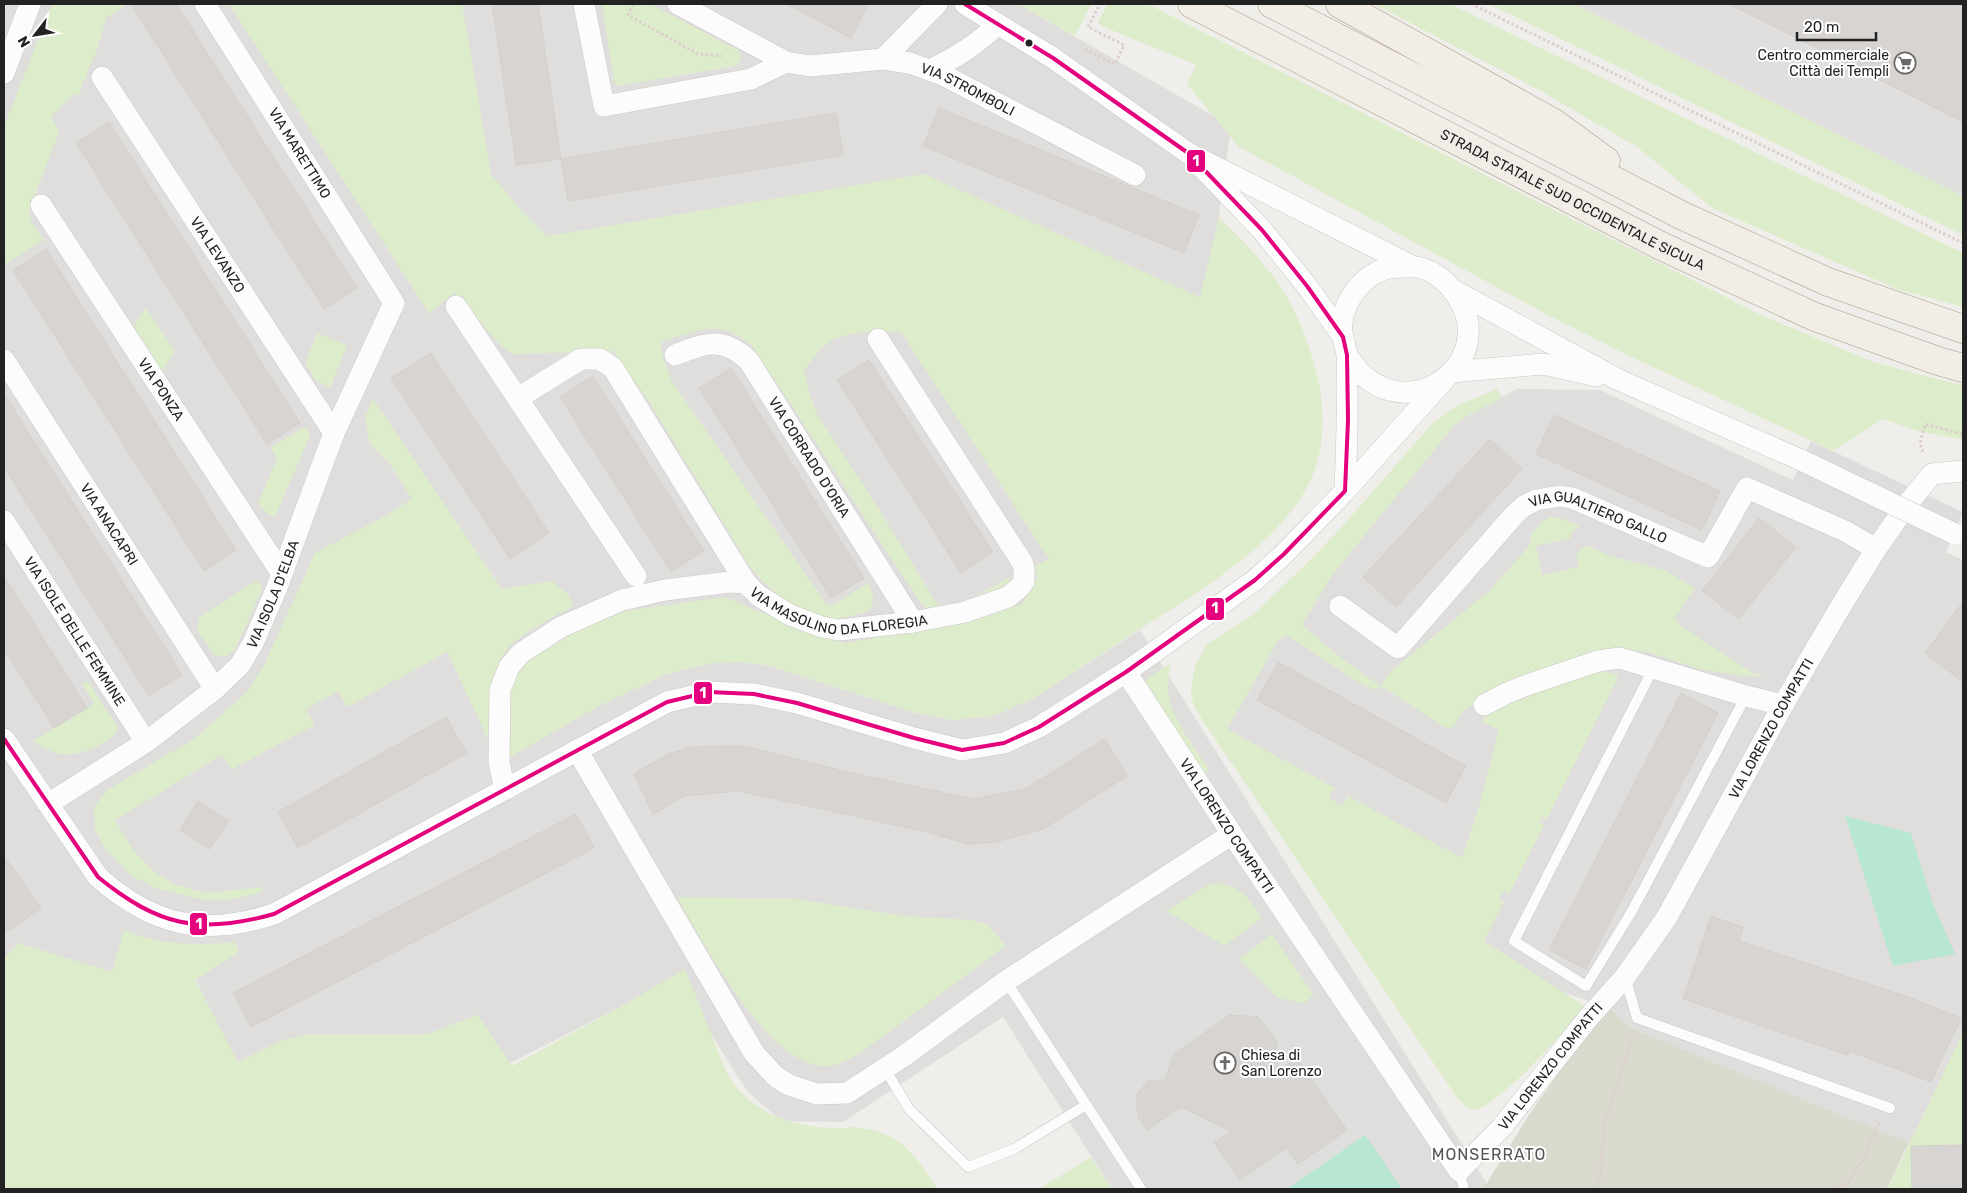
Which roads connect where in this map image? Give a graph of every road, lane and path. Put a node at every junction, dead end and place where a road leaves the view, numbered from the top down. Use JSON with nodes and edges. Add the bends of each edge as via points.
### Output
{"nodes":[{"id":1,"x":30,"y":4,"type":"edge"},
{"id":2,"x":205,"y":4,"type":"edge"},
{"id":3,"x":584,"y":4,"type":"edge"},
{"id":4,"x":633,"y":4,"type":"edge"},
{"id":5,"x":678,"y":4,"type":"edge"},
{"id":6,"x":937,"y":4,"type":"edge"},
{"id":7,"x":965,"y":4,"type":"edge"},
{"id":8,"x":1100,"y":4,"type":"edge"},
{"id":9,"x":1192,"y":4,"type":"edge"},
{"id":10,"x":1272,"y":4,"type":"edge"},
{"id":11,"x":1340,"y":4,"type":"edge"},
{"id":12,"x":1471,"y":4,"type":"edge"},
{"id":13,"x":998,"y":24,"type":"junction"},
{"id":14,"x":1124,"y":45,"type":"dead end"},
{"id":15,"x":698,"y":54,"type":"dead end"},
{"id":16,"x":883,"y":59,"type":"junction"},
{"id":17,"x":786,"y":62,"type":"junction"},
{"id":18,"x":930,"y":70,"type":"junction"},
{"id":19,"x":4,"y":73,"type":"edge"},
{"id":20,"x":102,"y":77,"type":"dead end"},
{"id":21,"x":1188,"y":153,"type":"junction"},
{"id":22,"x":1135,"y":175,"type":"dead end"},
{"id":23,"x":41,"y":205,"type":"dead end"},
{"id":24,"x":1683,"y":216,"type":"junction"},
{"id":25,"x":1963,"y":243,"type":"edge"},
{"id":26,"x":1412,"y":266,"type":"junction"},
{"id":27,"x":1455,"y":291,"type":"junction"},
{"id":28,"x":394,"y":303,"type":"joint"},
{"id":29,"x":456,"y":306,"type":"dead end"},
{"id":30,"x":1963,"y":329,"type":"edge"},
{"id":31,"x":878,"y":339,"type":"dead end"},
{"id":32,"x":1345,"y":346,"type":"junction"},
{"id":33,"x":675,"y":356,"type":"dead end"},
{"id":34,"x":4,"y":360,"type":"edge"},
{"id":35,"x":1963,"y":368,"type":"edge"},
{"id":36,"x":1447,"y":376,"type":"junction"},
{"id":37,"x":1619,"y":380,"type":"junction"},
{"id":38,"x":518,"y":398,"type":"junction"},
{"id":39,"x":1963,"y":431,"type":"edge"},
{"id":40,"x":334,"y":433,"type":"junction"},
{"id":41,"x":1920,"y":443,"type":"dead end"},
{"id":42,"x":1963,"y":471,"type":"edge"},
{"id":43,"x":1345,"y":491,"type":"junction"},
{"id":44,"x":4,"y":521,"type":"edge"},
{"id":45,"x":1959,"y":536,"type":"edge"},
{"id":46,"x":1876,"y":549,"type":"junction"},
{"id":47,"x":282,"y":574,"type":"junction"},
{"id":48,"x":636,"y":576,"type":"dead end"},
{"id":49,"x":746,"y":583,"type":"junction"},
{"id":50,"x":1340,"y":606,"type":"dead end"},
{"id":51,"x":913,"y":622,"type":"junction"},
{"id":52,"x":1654,"y":667,"type":"junction"},
{"id":53,"x":1126,"y":672,"type":"junction"},
{"id":54,"x":215,"y":689,"type":"junction"},
{"id":55,"x":1746,"y":696,"type":"junction"},
{"id":56,"x":1484,"y":705,"type":"dead end"},
{"id":57,"x":1783,"y":705,"type":"junction"},
{"id":58,"x":4,"y":739,"type":"edge"},
{"id":59,"x":146,"y":742,"type":"junction"},
{"id":60,"x":577,"y":750,"type":"junction"},
{"id":61,"x":505,"y":789,"type":"junction"},
{"id":62,"x":48,"y":804,"type":"junction"},
{"id":63,"x":1232,"y":834,"type":"junction"},
{"id":64,"x":1625,"y":977,"type":"junction"},
{"id":65,"x":1006,"y":981,"type":"junction"},
{"id":66,"x":1637,"y":1018,"type":"junction"},
{"id":67,"x":885,"y":1070,"type":"junction"},
{"id":68,"x":1086,"y":1105,"type":"junction"},
{"id":69,"x":1887,"y":1107,"type":"joint"},
{"id":70,"x":1462,"y":1180,"type":"edge"},
{"id":71,"x":1141,"y":1189,"type":"edge"},
{"id":72,"x":1596,"y":1189,"type":"edge"},
{"id":73,"x":1602,"y":1189,"type":"edge"},
{"id":74,"x":1830,"y":1189,"type":"edge"}],
"edges":[{"from":1,"to":19,"type":"street"},
{"from":2,"to":28,"type":"street","name":"VIA MARETTIMO"},
{"from":3,"to":17,"type":"street","via":[[604,106],[751,79]]},
{"from":4,"to":15,"type":"path","via":[[628,15]]},
{"from":5,"to":17,"type":"street","name":"VIA STROMBOLI"},
{"from":6,"to":16,"type":"street"},
{"from":7,"to":13,"type":"street"},
{"from":8,"to":14,"type":"path","via":[[1088,27]]},
{"from":9,"to":35,"type":"main road","name":"STRADA STATALE SUD OCCIDENTALE SICULA","via":[[1661,246],[1815,317]]},
{"from":10,"to":24,"type":"main road"},
{"from":11,"to":24,"type":"main road","via":[[1554,123]]},
{"from":12,"to":25,"type":"path"},
{"from":13,"to":18,"type":"street","via":[[957,57]]},
{"from":13,"to":21,"type":"street","via":[[1053,58]]},
{"from":16,"to":17,"type":"street","name":"VIA STROMBOLI","via":[[810,66]]},
{"from":16,"to":18,"type":"street","name":"VIA STROMBOLI"},
{"from":18,"to":22,"type":"street","name":"VIA STROMBOLI"},
{"from":20,"to":40,"type":"street","name":"VIA LEVANZO"},
{"from":21,"to":26,"type":"street"},
{"from":21,"to":32,"type":"street","via":[[1262,230],[1307,286]]},
{"from":23,"to":47,"type":"street","name":"VIA PONZA"},
{"from":24,"to":30,"type":"main road","via":[[1828,282]]},
{"from":26,"to":27,"type":"street","via":[[1436,274]]},
{"from":26,"to":32,"type":"street","via":[[1388,268],[1366,279],[1350,298],[1342,322]]},
{"from":27,"to":36,"type":"street","via":[[1466,313],[1468,337],[1460,361]]},
{"from":27,"to":37,"type":"street"},
{"from":28,"to":40,"type":"street","name":"VIA ISOLA D'ELBA"},
{"from":29,"to":38,"type":"street"},
{"from":31,"to":51,"type":"street","name":"VIA MASOLINO DA FLOREGIA","via":[[1022,562],[1025,574],[1020,587],[1008,597],[965,612]]},
{"from":32,"to":36,"type":"street","via":[[1355,368],[1373,385],[1397,393],[1422,391]]},
{"from":32,"to":43,"type":"street","via":[[1348,420]]},
{"from":33,"to":51,"type":"street","name":"VIA CORRADO D'ORIA","via":[[696,346],[717,344],[729,346],[750,361]]},
{"from":34,"to":54,"type":"street","name":"VIA ANACAPRI"},
{"from":36,"to":37,"type":"street","via":[[1543,364]]},
{"from":36,"to":43,"type":"street"},
{"from":37,"to":45,"type":"street","bridge":true,"via":[[1801,460]]},
{"from":38,"to":48,"type":"street"},
{"from":38,"to":49,"type":"street","via":[[581,359],[600,359],[613,368]]},
{"from":39,"to":41,"type":"path","via":[[1962,434],[1925,424]]},
{"from":40,"to":47,"type":"street","name":"VIA ISOLA D'ELBA"},
{"from":42,"to":46,"type":"street","name":"VIA LORENZO COMPATTI","via":[[1932,474]]},
{"from":43,"to":53,"type":"street","via":[[1255,580]]},
{"from":44,"to":59,"type":"street","name":"VIA ISOLE DELLE FEMMINE"},
{"from":46,"to":50,"type":"street","name":"VIA GUALTIERO GALLO","via":[[1845,530],[1747,488],[1708,557],[1583,502],[1560,496],[1548,497],[1524,506],[1514,515],[1398,648]]},
{"from":46,"to":57,"type":"street","name":"VIA LORENZO COMPATTI"},
{"from":47,"to":54,"type":"street","name":"VIA ISOLA D'ELBA","via":[[240,666]]},
{"from":49,"to":51,"type":"street","name":"VIA MASOLINO DA FLOREGIA","via":[[759,596],[790,615],[822,627],[839,630]]},
{"from":49,"to":61,"type":"street","name":"VIA MASOLINO DA FLOREGIA","via":[[694,586],[622,600],[561,627],[521,653],[509,667],[500,690],[499,763]]},
{"from":52,"to":55,"type":"street"},
{"from":52,"to":55,"type":"lane","via":[[1514,941],[1586,986],[1632,911]]},
{"from":52,"to":56,"type":"street","via":[[1620,658],[1598,661],[1507,692]]},
{"from":53,"to":60,"type":"street","via":[[1039,727],[1004,743],[962,750],[797,703],[754,694],[709,692],[668,702]]},
{"from":53,"to":63,"type":"street","name":"VIA LORENZO COMPATTI"},
{"from":54,"to":59,"type":"street","name":"VIA ISOLA D'ELBA"},
{"from":55,"to":57,"type":"street"},
{"from":57,"to":64,"type":"street","name":"VIA LORENZO COMPATTI","via":[[1667,917]]},
{"from":58,"to":62,"type":"street"},
{"from":59,"to":62,"type":"street","name":"VIA ISOLA D'ELBA"},
{"from":60,"to":61,"type":"street"},
{"from":60,"to":67,"type":"street","via":[[764,1065],[789,1086],[832,1095],[847,1094]]},
{"from":61,"to":62,"type":"street","via":[[274,914],[251,922],[202,926],[156,915],[128,901],[98,877]]},
{"from":63,"to":65,"type":"street"},
{"from":63,"to":70,"type":"street","name":"VIA LORENZO COMPATTI"},
{"from":64,"to":66,"type":"lane"},
{"from":64,"to":70,"type":"street","name":"VIA LORENZO COMPATTI","via":[[1589,1017]]},
{"from":65,"to":67,"type":"street"},
{"from":65,"to":68,"type":"lane"},
{"from":66,"to":69,"type":"lane"},
{"from":66,"to":72,"type":"path","via":[[1604,1126]]},
{"from":67,"to":68,"type":"lane","via":[[908,1109],[968,1166],[1014,1148]]},
{"from":68,"to":71,"type":"lane"},
{"from":69,"to":74,"type":"path","via":[[1848,1183]]},
{"from":72,"to":73,"type":"path"}]}
